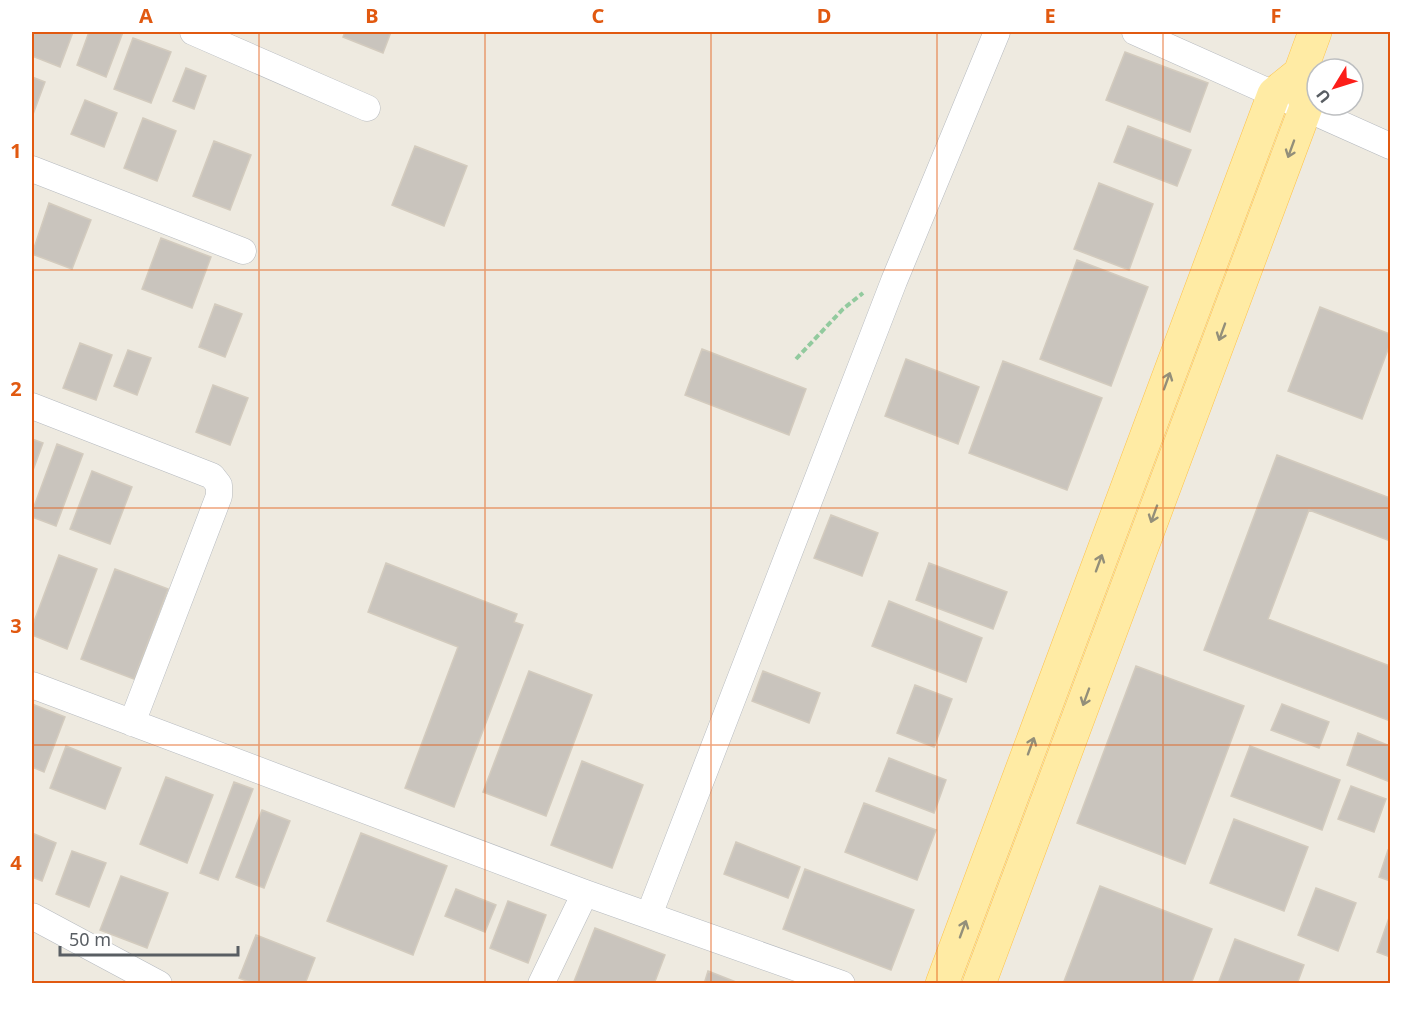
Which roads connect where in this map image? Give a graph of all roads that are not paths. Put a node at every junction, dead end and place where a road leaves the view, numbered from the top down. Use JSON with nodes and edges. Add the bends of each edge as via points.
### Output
{"nodes":[{"id":1,"x":193,"y":32,"type":"edge"},
{"id":2,"x":997,"y":32,"type":"edge"},
{"id":3,"x":1135,"y":32,"type":"edge"},
{"id":4,"x":1315,"y":32,"type":"edge"},
{"id":5,"x":1300,"y":73,"type":"junction"},
{"id":6,"x":1274,"y":94,"type":"junction"},
{"id":7,"x":1305,"y":101,"type":"edge"},
{"id":8,"x":1305,"y":107,"type":"edge"},
{"id":9,"x":367,"y":108,"type":"dead end"},
{"id":10,"x":1305,"y":110,"type":"edge"},
{"id":11,"x":1328,"y":117,"type":"edge"},
{"id":12,"x":1390,"y":146,"type":"edge"},
{"id":13,"x":32,"y":169,"type":"edge"},
{"id":14,"x":243,"y":251,"type":"dead end"},
{"id":15,"x":32,"y":405,"type":"edge"},
{"id":16,"x":32,"y":685,"type":"edge"},
{"id":17,"x":132,"y":723,"type":"junction"},
{"id":18,"x":585,"y":892,"type":"junction"},
{"id":19,"x":649,"y":915,"type":"junction"},
{"id":20,"x":32,"y":916,"type":"edge"},
{"id":21,"x":159,"y":984,"type":"edge"},
{"id":22,"x":541,"y":984,"type":"edge"},
{"id":23,"x":842,"y":984,"type":"edge"},
{"id":24,"x":942,"y":984,"type":"edge"},
{"id":25,"x":979,"y":984,"type":"edge"}],
"edges":[{"from":1,"to":9,"type":"street"},
{"from":2,"to":19,"type":"street","via":[[894,280]]},
{"from":3,"to":6,"type":"street"},
{"from":4,"to":5,"type":"main road"},
{"from":5,"to":6,"type":"main road"},
{"from":5,"to":7,"type":"main road"},
{"from":6,"to":8,"type":"street"},
{"from":24,"to":6,"type":"main road","one_way":true},
{"from":10,"to":25,"type":"main road","one_way":true},
{"from":11,"to":12,"type":"street"},
{"from":13,"to":14,"type":"street"},
{"from":15,"to":17,"type":"street","via":[[212,476],[219,485],[219,496]]},
{"from":16,"to":17,"type":"street"},
{"from":17,"to":18,"type":"street"},
{"from":18,"to":19,"type":"street"},
{"from":18,"to":22,"type":"street"},
{"from":19,"to":23,"type":"street"},
{"from":20,"to":21,"type":"street"}]}
